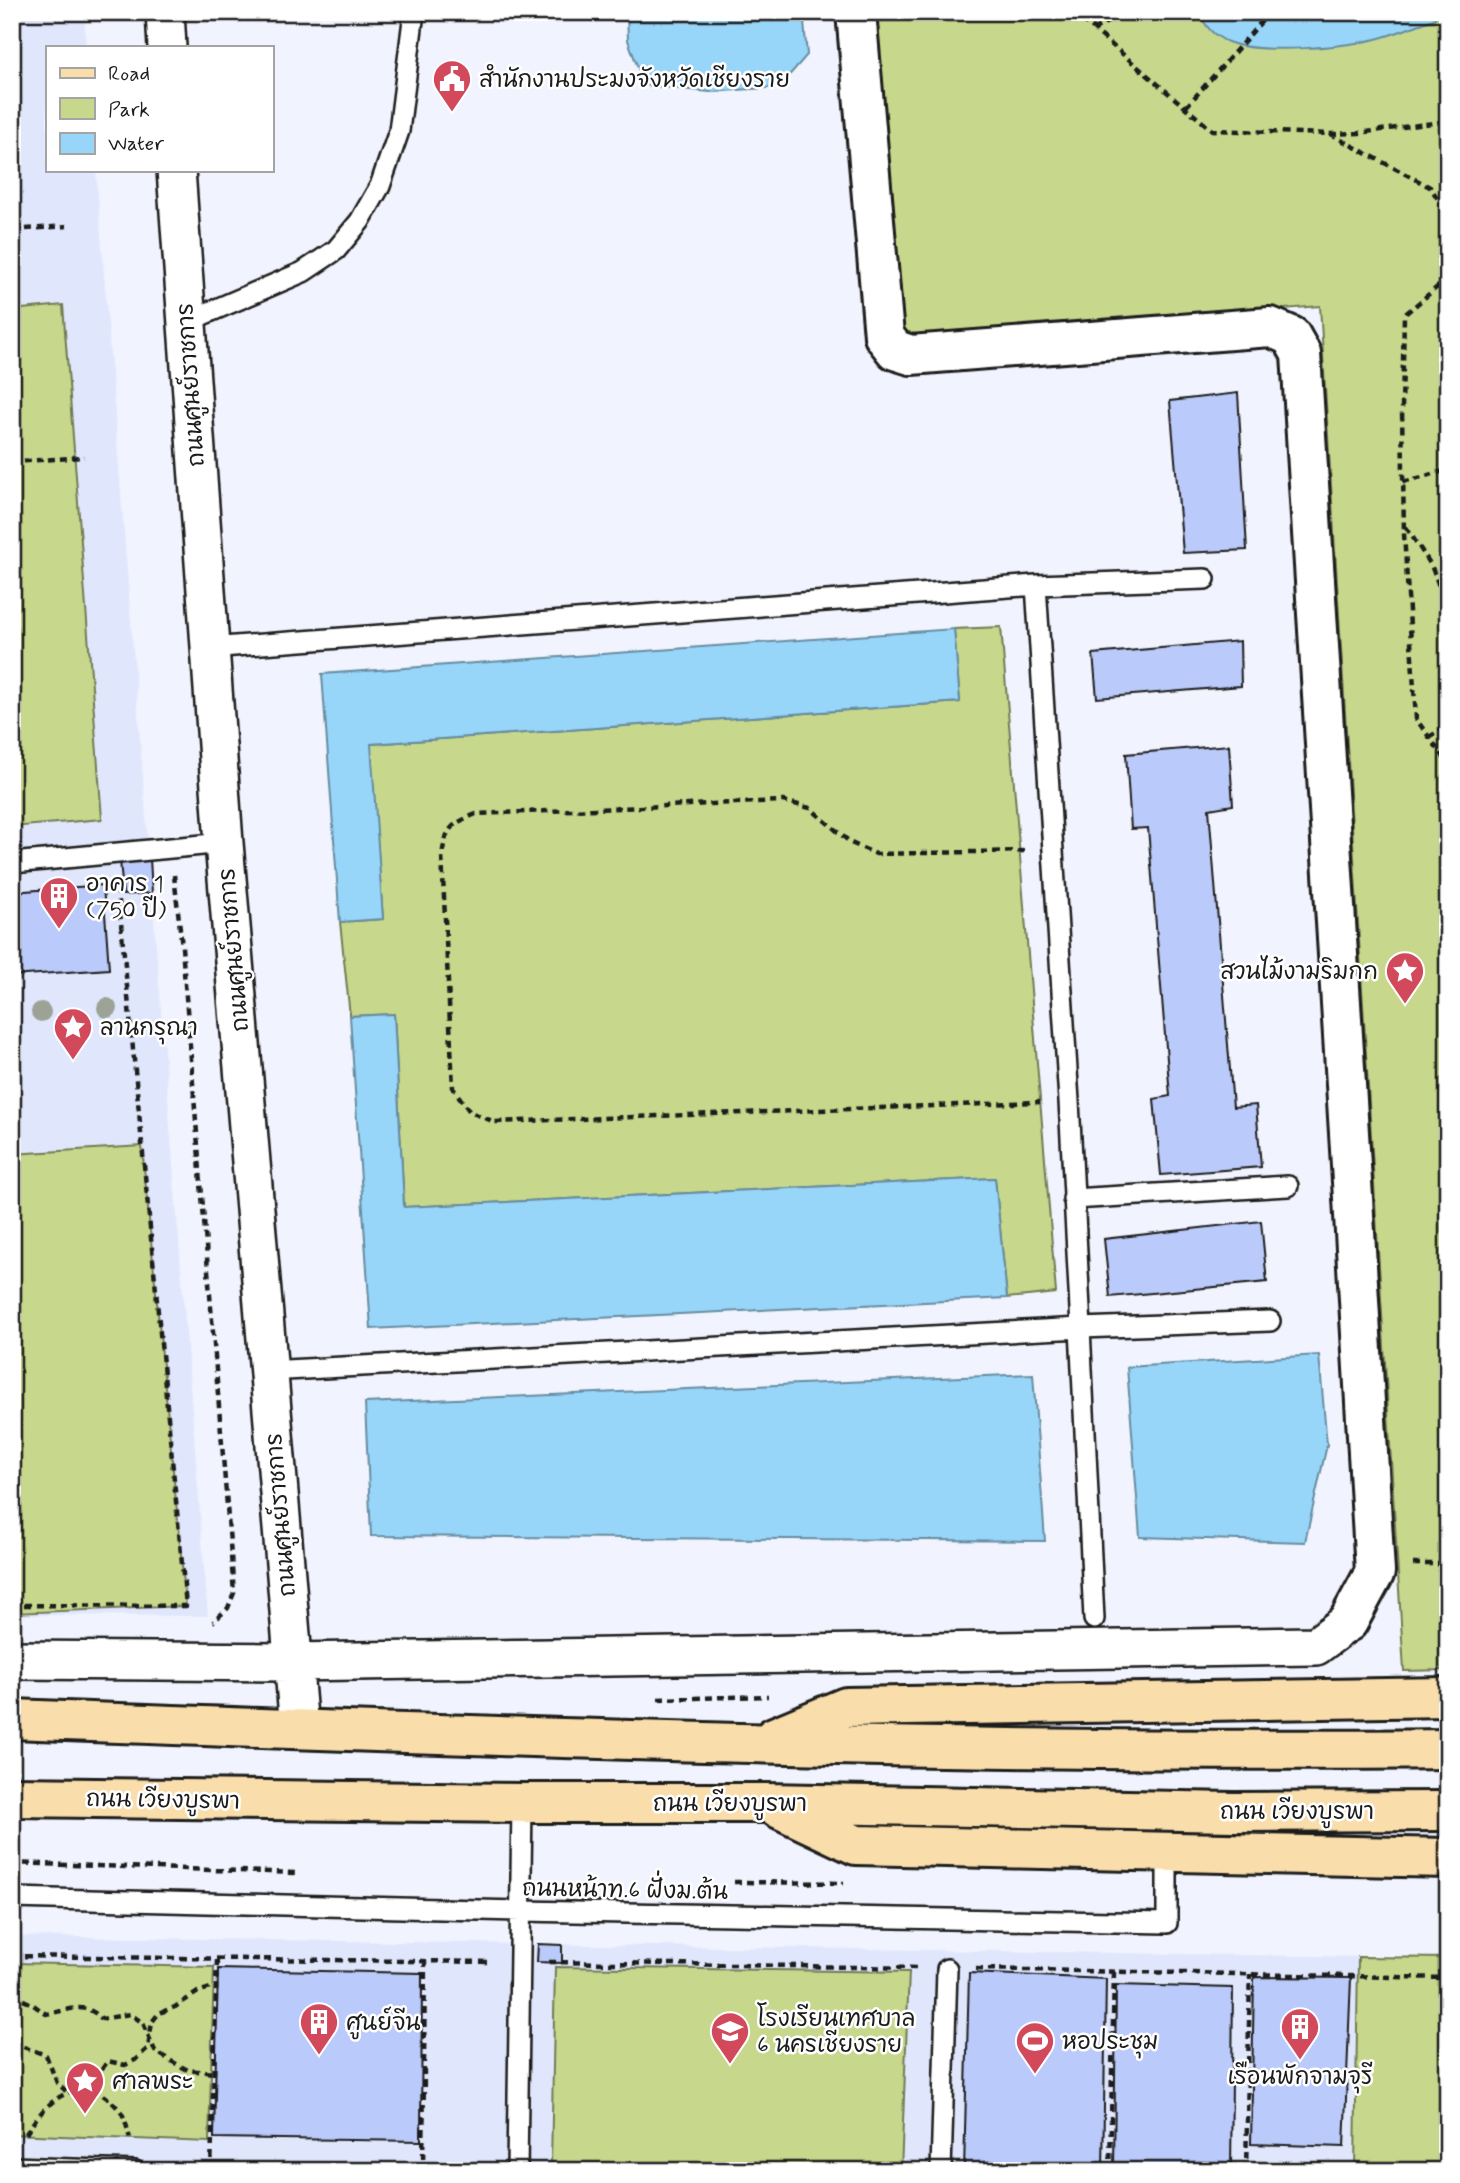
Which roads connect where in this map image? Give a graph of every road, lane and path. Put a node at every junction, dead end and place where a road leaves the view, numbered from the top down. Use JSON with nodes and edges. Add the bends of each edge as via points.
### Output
{"nodes":[{"id":1,"x":165,"y":12,"type":"edge"},
{"id":2,"x":414,"y":12,"type":"edge"},
{"id":3,"x":856,"y":12,"type":"edge"},
{"id":4,"x":1073,"y":12,"type":"edge"},
{"id":5,"x":1120,"y":12,"type":"edge"},
{"id":6,"x":1270,"y":12,"type":"edge"},
{"id":7,"x":1093,"y":30,"type":"junction"},
{"id":8,"x":167,"y":46,"type":"edge"},
{"id":9,"x":1186,"y":107,"type":"junction"},
{"id":10,"x":1448,"y":121,"type":"edge"},
{"id":11,"x":1330,"y":134,"type":"junction"},
{"id":12,"x":176,"y":172,"type":"edge"},
{"id":13,"x":1448,"y":214,"type":"edge"},
{"id":14,"x":67,"y":226,"type":"dead end"},
{"id":15,"x":14,"y":230,"type":"edge"},
{"id":16,"x":1448,"y":278,"type":"edge"},
{"id":17,"x":186,"y":322,"type":"junction"},
{"id":18,"x":84,"y":457,"type":"dead end"},
{"id":19,"x":12,"y":463,"type":"edge"},
{"id":20,"x":1448,"y":470,"type":"edge"},
{"id":21,"x":1403,"y":482,"type":"junction"},
{"id":22,"x":1404,"y":525,"type":"junction"},
{"id":23,"x":1205,"y":579,"type":"dead end"},
{"id":24,"x":1036,"y":585,"type":"junction"},
{"id":25,"x":1448,"y":590,"type":"edge"},
{"id":26,"x":1442,"y":595,"type":"junction"},
{"id":27,"x":1448,"y":610,"type":"edge"},
{"id":28,"x":209,"y":648,"type":"junction"},
{"id":29,"x":1448,"y":726,"type":"edge"},
{"id":30,"x":1429,"y":737,"type":"junction"},
{"id":31,"x":1448,"y":766,"type":"edge"},
{"id":32,"x":224,"y":843,"type":"junction"},
{"id":33,"x":1052,"y":851,"type":"junction"},
{"id":34,"x":12,"y":863,"type":"edge"},
{"id":35,"x":116,"y":873,"type":"dead end"},
{"id":36,"x":174,"y":873,"type":"dead end"},
{"id":37,"x":1069,"y":1101,"type":"junction"},
{"id":38,"x":1287,"y":1186,"type":"dead end"},
{"id":39,"x":1073,"y":1199,"type":"junction"},
{"id":40,"x":1270,"y":1321,"type":"dead end"},
{"id":41,"x":1080,"y":1328,"type":"junction"},
{"id":42,"x":267,"y":1371,"type":"junction"},
{"id":43,"x":12,"y":1605,"type":"edge"},
{"id":44,"x":1094,"y":1619,"type":"dead end"},
{"id":45,"x":1348,"y":1622,"type":"joint"},
{"id":46,"x":211,"y":1624,"type":"dead end"},
{"id":47,"x":12,"y":1660,"type":"edge"},
{"id":48,"x":292,"y":1662,"type":"junction"},
{"id":49,"x":1448,"y":1697,"type":"edge"},
{"id":50,"x":12,"y":1719,"type":"edge"},
{"id":51,"x":299,"y":1730,"type":"junction"},
{"id":52,"x":759,"y":1743,"type":"junction"},
{"id":53,"x":1448,"y":1749,"type":"edge"},
{"id":54,"x":12,"y":1797,"type":"edge"},
{"id":55,"x":522,"y":1803,"type":"junction"},
{"id":56,"x":766,"y":1803,"type":"junction"},
{"id":57,"x":1448,"y":1811,"type":"edge"},
{"id":58,"x":1167,"y":1853,"type":"junction"},
{"id":59,"x":1448,"y":1858,"type":"edge"},
{"id":60,"x":12,"y":1863,"type":"edge"},
{"id":61,"x":302,"y":1873,"type":"dead end"},
{"id":62,"x":728,"y":1882,"type":"dead end"},
{"id":63,"x":851,"y":1883,"type":"dead end"},
{"id":64,"x":12,"y":1898,"type":"edge"},
{"id":65,"x":521,"y":1911,"type":"junction"},
{"id":66,"x":12,"y":1956,"type":"edge"},
{"id":67,"x":217,"y":1958,"type":"junction"},
{"id":68,"x":425,"y":1961,"type":"junction"},
{"id":69,"x":521,"y":1962,"type":"junction"},
{"id":70,"x":947,"y":1969,"type":"junction"},
{"id":71,"x":1114,"y":1971,"type":"junction"},
{"id":72,"x":1250,"y":1974,"type":"junction"},
{"id":73,"x":1448,"y":1978,"type":"edge"},
{"id":74,"x":213,"y":1987,"type":"dead end"},
{"id":75,"x":12,"y":2001,"type":"edge"},
{"id":76,"x":149,"y":2039,"type":"junction"},
{"id":77,"x":12,"y":2043,"type":"edge"},
{"id":78,"x":214,"y":2073,"type":"junction"},
{"id":79,"x":66,"y":2091,"type":"junction"},
{"id":80,"x":95,"y":2092,"type":"junction"},
{"id":81,"x":26,"y":2134,"type":"dead end"},
{"id":82,"x":130,"y":2138,"type":"dead end"},
{"id":83,"x":12,"y":2167,"type":"edge"},
{"id":84,"x":135,"y":2171,"type":"edge"},
{"id":85,"x":211,"y":2171,"type":"edge"},
{"id":86,"x":423,"y":2171,"type":"edge"},
{"id":87,"x":517,"y":2171,"type":"edge"},
{"id":88,"x":941,"y":2171,"type":"edge"},
{"id":89,"x":1110,"y":2171,"type":"edge"},
{"id":90,"x":1245,"y":2171,"type":"edge"}],
"edges":[{"from":1,"to":8,"type":"street"},
{"from":2,"to":17,"type":"lane","via":[[399,131],[380,186],[360,221],[335,250],[303,272]]},
{"from":3,"to":45,"type":"street","via":[[884,336],[895,349],[911,355],[1270,327],[1291,336],[1301,354],[1375,1572]]},
{"from":4,"to":7,"type":"path"},
{"from":5,"to":7,"type":"path"},
{"from":6,"to":9,"type":"path"},
{"from":7,"to":9,"type":"path"},
{"from":9,"to":11,"type":"path","via":[[1212,130]]},
{"from":10,"to":11,"type":"path"},
{"from":11,"to":13,"type":"path","via":[[1430,187]]},
{"from":12,"to":17,"type":"street","name":"ถนนศูนย์ราชการ"},
{"from":14,"to":15,"type":"path"},
{"from":16,"to":21,"type":"path","via":[[1404,315]]},
{"from":17,"to":28,"type":"street","name":"ถนนศูนย์ราชการ"},
{"from":18,"to":19,"type":"path"},
{"from":20,"to":21,"type":"path"},
{"from":21,"to":22,"type":"path"},
{"from":22,"to":26,"type":"path","via":[[1431,565]]},
{"from":22,"to":30,"type":"path","via":[[1416,719]]},
{"from":23,"to":24,"type":"lane"},
{"from":24,"to":28,"type":"lane"},
{"from":24,"to":33,"type":"lane"},
{"from":25,"to":26,"type":"path"},
{"from":26,"to":27,"type":"path"},
{"from":28,"to":32,"type":"street","name":"ถนนศูนย์ราชการ"},
{"from":29,"to":30,"type":"path"},
{"from":30,"to":31,"type":"path"},
{"from":32,"to":34,"type":"lane"},
{"from":32,"to":42,"type":"street","name":"ถนนศูนย์ราชการ"},
{"from":33,"to":37,"type":"lane"},
{"from":33,"to":37,"type":"path","via":[[876,854],[851,843],[810,808],[783,801],[476,814],[446,833],[442,855],[453,1088],[470,1112],[495,1122]]},
{"from":35,"to":43,"type":"path","via":[[186,1606]]},
{"from":36,"to":46,"type":"path","via":[[234,1593],[228,1608]]},
{"from":37,"to":39,"type":"lane"},
{"from":38,"to":39,"type":"lane"},
{"from":39,"to":41,"type":"lane"},
{"from":40,"to":41,"type":"lane"},
{"from":41,"to":42,"type":"lane"},
{"from":41,"to":44,"type":"lane"},
{"from":42,"to":48,"type":"street","name":"ถนนศูนย์ราชการ"},
{"from":45,"to":48,"type":"street","via":[[1317,1646]]},
{"from":47,"to":48,"type":"street"},
{"from":48,"to":51,"type":"street","name":"ถนนศูนย์ราชการ"},
{"from":49,"to":52,"type":"main road","via":[[846,1707]]},
{"from":50,"to":51,"type":"main road"},
{"from":51,"to":52,"type":"main road"},
{"from":52,"to":53,"type":"main road","via":[[1237,1751]]},
{"from":54,"to":55,"type":"main road","name":"ถนน เวียงบูรพา"},
{"from":55,"to":56,"type":"main road","name":"ถนน เวียงบูรพา"},
{"from":55,"to":65,"type":"lane"},
{"from":56,"to":57,"type":"main road","name":"ถนน เวียงบูรพา","via":[[1234,1812]]},
{"from":56,"to":58,"type":"main road","via":[[856,1845]]},
{"from":58,"to":59,"type":"main road"},
{"from":58,"to":65,"type":"lane","name":"ถนนหน้าท.6 ฝั่งม.ต้น","via":[[1167,1923]]},
{"from":60,"to":61,"type":"path"},
{"from":62,"to":63,"type":"path"},
{"from":64,"to":65,"type":"lane","name":"ถนนหน้าท.6 ฝั่งม.ต้น"},
{"from":65,"to":69,"type":"lane"},
{"from":66,"to":67,"type":"path"},
{"from":67,"to":68,"type":"path"},
{"from":67,"to":78,"type":"path"},
{"from":68,"to":69,"type":"path"},
{"from":68,"to":86,"type":"path"},
{"from":69,"to":70,"type":"path"},
{"from":69,"to":87,"type":"lane"},
{"from":70,"to":71,"type":"path"},
{"from":70,"to":88,"type":"lane"},
{"from":71,"to":72,"type":"path"},
{"from":71,"to":89,"type":"path"},
{"from":72,"to":73,"type":"path"},
{"from":72,"to":90,"type":"path"},
{"from":74,"to":76,"type":"path","via":[[159,2013]]},
{"from":75,"to":76,"type":"path","via":[[19,1998],[46,2014],[78,2007],[94,2010],[102,2018],[130,2014],[143,2023]]},
{"from":76,"to":78,"type":"path","via":[[170,2061],[188,2070]]},
{"from":76,"to":80,"type":"path","via":[[148,2048],[135,2060],[125,2065],[108,2061]]},
{"from":77,"to":79,"type":"path","via":[[46,2055],[57,2083]]},
{"from":78,"to":85,"type":"path"},
{"from":79,"to":80,"type":"path"},
{"from":79,"to":81,"type":"path","via":[[36,2118]]},
{"from":80,"to":82,"type":"path","via":[[123,2114]]},
{"from":83,"to":84,"type":"lane"}]}
